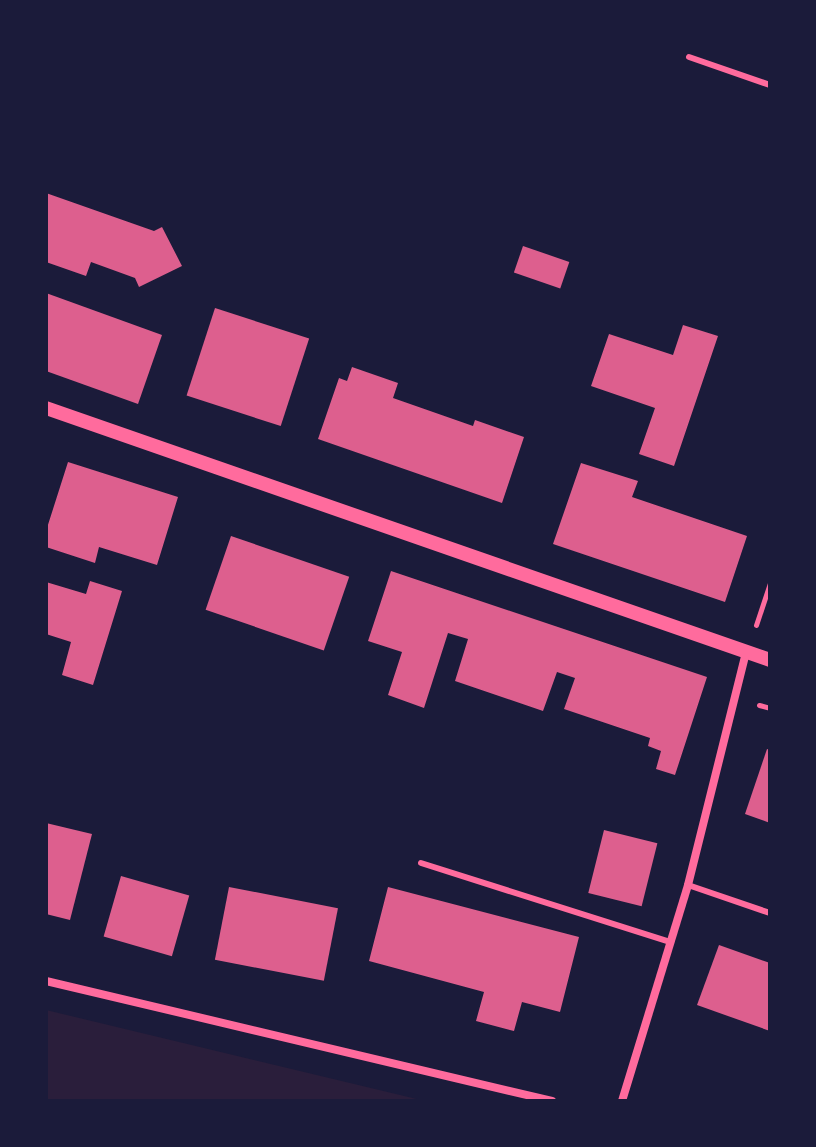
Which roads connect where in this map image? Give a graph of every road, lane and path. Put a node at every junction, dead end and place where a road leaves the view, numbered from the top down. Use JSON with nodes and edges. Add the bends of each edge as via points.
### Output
{"nodes":[{"id":1,"x":689,"y":57,"type":"dead end"},
{"id":2,"x":770,"y":85,"type":"edge"},
{"id":3,"x":46,"y":408,"type":"edge"},
{"id":4,"x":770,"y":583,"type":"edge"},
{"id":5,"x":746,"y":652,"type":"junction"},
{"id":6,"x":770,"y":660,"type":"edge"},
{"id":7,"x":421,"y":863,"type":"dead end"},
{"id":8,"x":688,"y":885,"type":"junction"},
{"id":9,"x":770,"y":913,"type":"edge"},
{"id":10,"x":670,"y":942,"type":"junction"},
{"id":11,"x":46,"y":981,"type":"edge"},
{"id":12,"x":552,"y":1101,"type":"edge"},
{"id":13,"x":622,"y":1101,"type":"edge"}],
"edges":[{"from":1,"to":2,"type":"lane"},
{"from":3,"to":5,"type":"street"},
{"from":4,"to":5,"type":"path"},
{"from":5,"to":6,"type":"street"},
{"from":5,"to":8,"type":"street"},
{"from":7,"to":10,"type":"lane"},
{"from":8,"to":9,"type":"lane"},
{"from":8,"to":10,"type":"street"},
{"from":10,"to":13,"type":"street"},
{"from":11,"to":12,"type":"street"}]}
